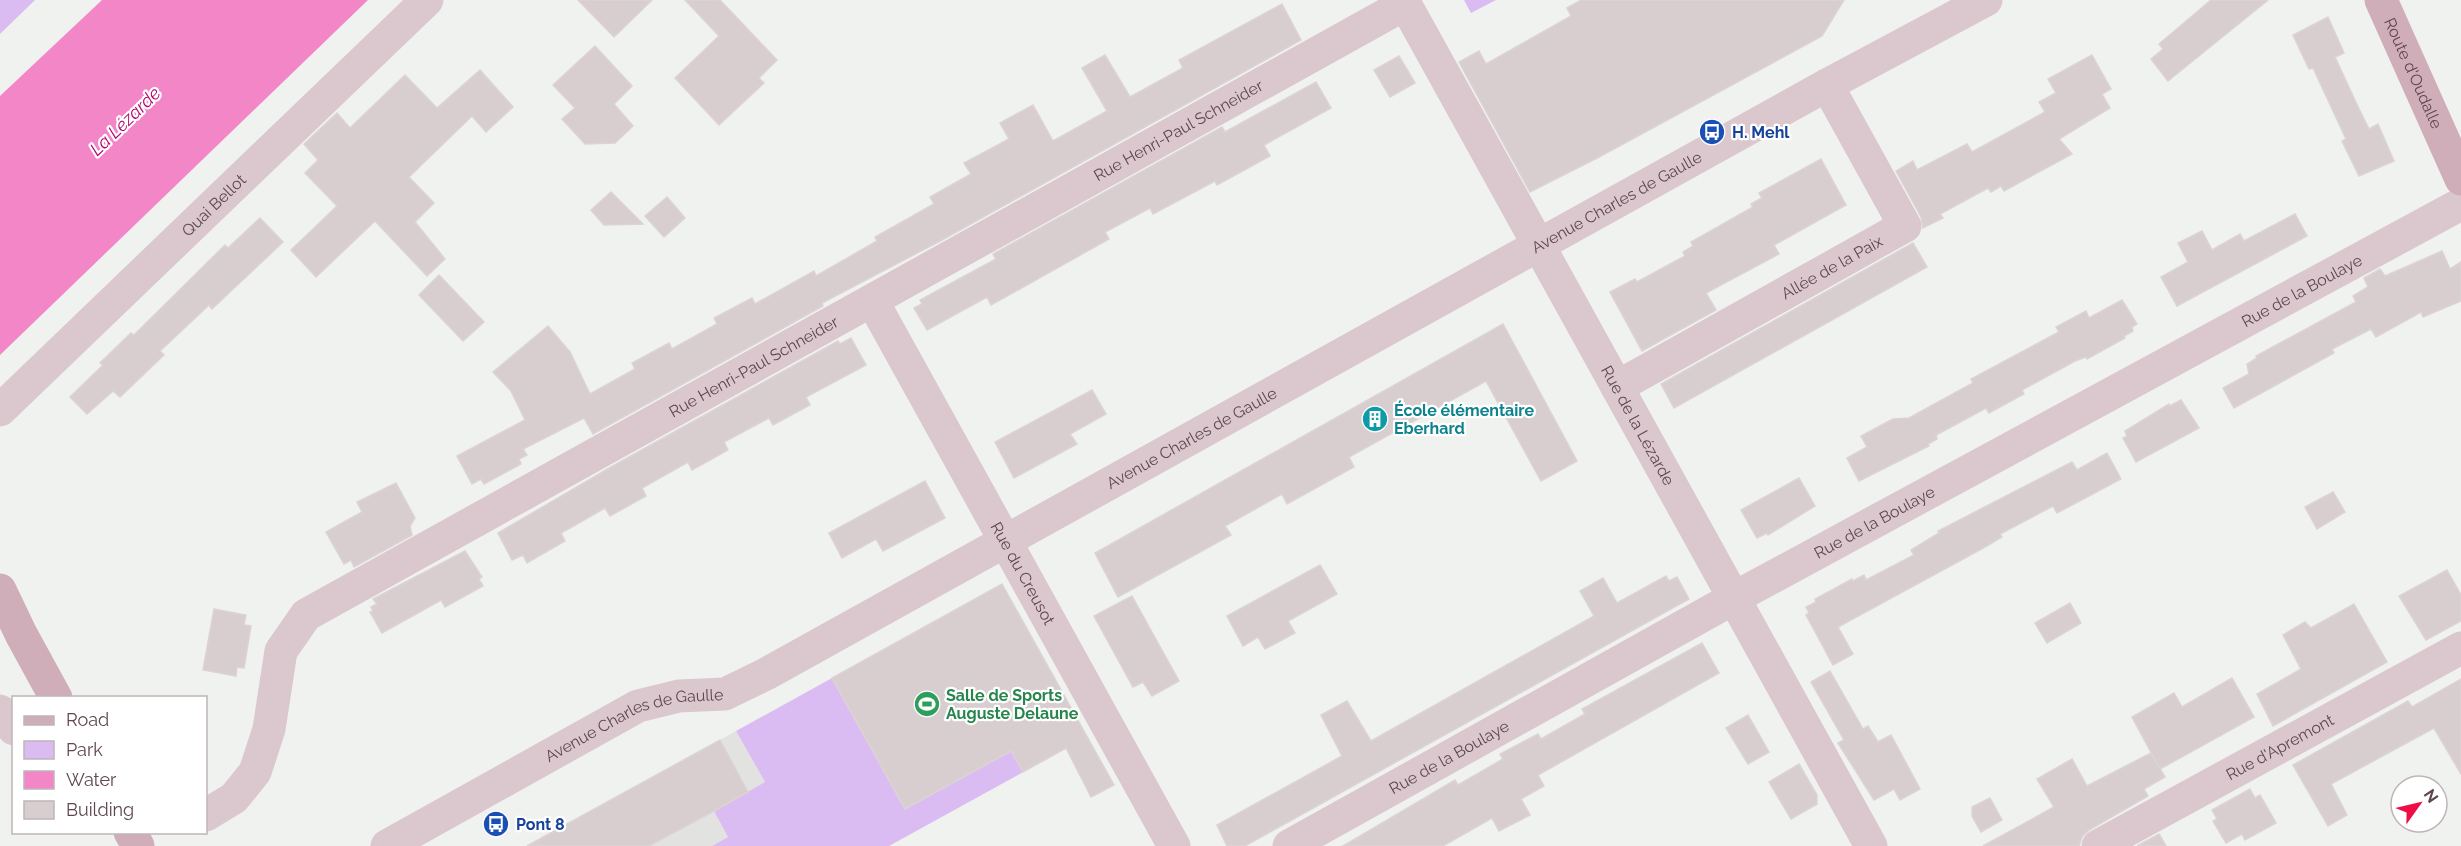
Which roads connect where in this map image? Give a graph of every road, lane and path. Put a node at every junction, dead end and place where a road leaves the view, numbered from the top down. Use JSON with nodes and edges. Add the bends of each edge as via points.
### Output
{"nodes":[{"id":1,"x":428,"y":0,"type":"edge"},
{"id":2,"x":1986,"y":0,"type":"edge"},
{"id":3,"x":2381,"y":0,"type":"edge"},
{"id":4,"x":1404,"y":2,"type":"edge"},
{"id":5,"x":1827,"y":85,"type":"junction"},
{"id":6,"x":2461,"y":179,"type":"edge"},
{"id":7,"x":2461,"y":204,"type":"edge"},
{"id":8,"x":1540,"y":247,"type":"junction"},
{"id":9,"x":873,"y":302,"type":"junction"},
{"id":10,"x":1617,"y":387,"type":"junction"},
{"id":11,"x":2,"y":408,"type":"edge"},
{"id":12,"x":1005,"y":541,"type":"junction"},
{"id":13,"x":0,"y":590,"type":"edge"},
{"id":14,"x":1734,"y":598,"type":"junction"},
{"id":15,"x":2461,"y":648,"type":"edge"},
{"id":16,"x":55,"y":696,"type":"edge"},
{"id":17,"x":0,"y":711,"type":"edge"},
{"id":18,"x":12,"y":726,"type":"edge"},
{"id":19,"x":207,"y":813,"type":"edge"},
{"id":20,"x":387,"y":846,"type":"edge"},
{"id":21,"x":1174,"y":846,"type":"edge"},
{"id":22,"x":1290,"y":846,"type":"edge"},
{"id":23,"x":1871,"y":846,"type":"edge"},
{"id":24,"x":2098,"y":846,"type":"edge"}],
"edges":[{"from":1,"to":11,"type":"street","name":"Quai Bellot"},
{"from":2,"to":5,"type":"street","name":"Avenue Charles de Gaulle"},
{"from":3,"to":6,"type":"main road","name":"Route d'Oudalle"},
{"from":4,"to":8,"type":"street","name":"Rue de la Lézarde"},
{"from":4,"to":9,"type":"street","name":"Rue Henri-Paul Schneider"},
{"from":5,"to":8,"type":"street","name":"Avenue Charles de Gaulle"},
{"from":5,"to":10,"type":"street","name":"Allée de la Paix","via":[[1905,226]]},
{"from":7,"to":14,"type":"street","name":"Rue de la Boulaye"},
{"from":8,"to":10,"type":"street","name":"Rue de la Lézarde"},
{"from":8,"to":12,"type":"street","name":"Avenue Charles de Gaulle"},
{"from":9,"to":12,"type":"street","name":"Rue du Creusot"},
{"from":9,"to":19,"type":"street","name":"Rue Henri-Paul Schneider","via":[[306,615],[281,651],[269,729],[255,772],[234,798]]},
{"from":10,"to":14,"type":"street","name":"Rue de la Lézarde"},
{"from":12,"to":20,"type":"street","name":"Avenue Charles de Gaulle","via":[[725,694],[679,696],[638,706]]},
{"from":12,"to":21,"type":"street","name":"Rue du Creusot"},
{"from":13,"to":16,"type":"main road"},
{"from":14,"to":22,"type":"street","name":"Rue de la Boulaye"},
{"from":14,"to":23,"type":"street","name":"Rue de la Lézarde"},
{"from":15,"to":24,"type":"street","name":"Rue d'Apremont"},
{"from":17,"to":18,"type":"street"}]}
